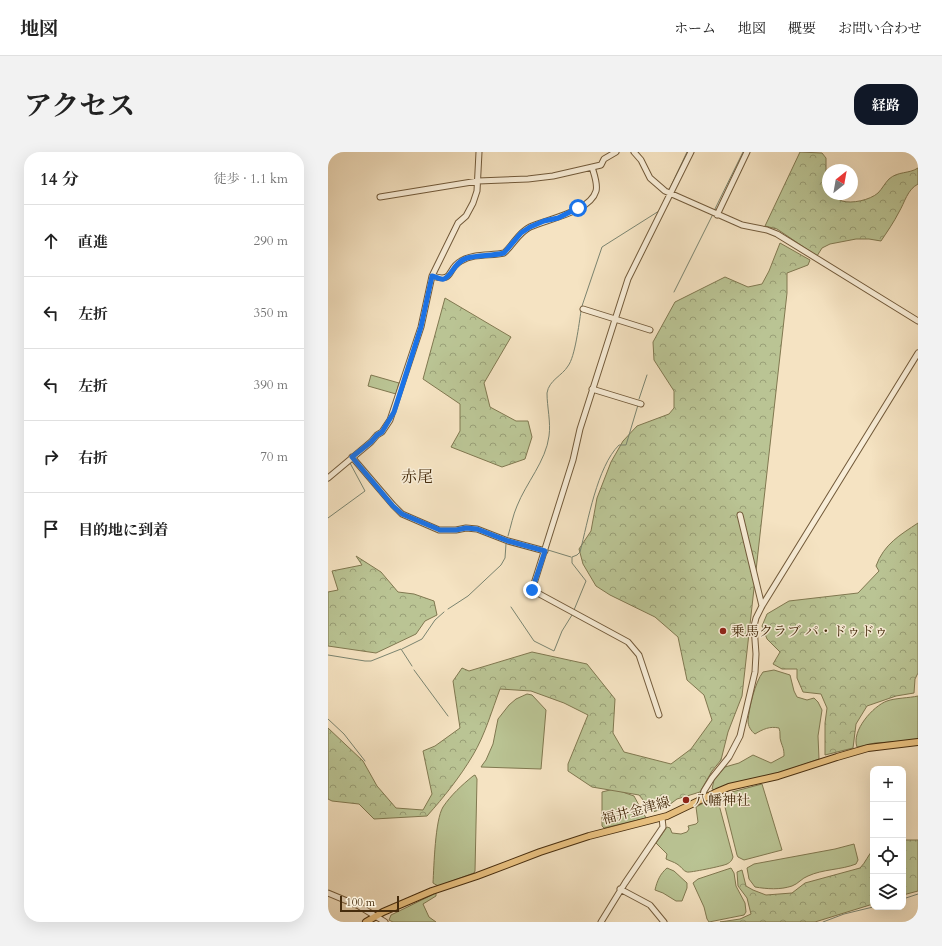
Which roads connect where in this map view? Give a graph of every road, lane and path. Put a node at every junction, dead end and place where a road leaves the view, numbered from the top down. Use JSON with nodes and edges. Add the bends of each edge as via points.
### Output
{"nodes":[{"id":1,"x":479,"y":152,"type":"edge"},
{"id":2,"x":616,"y":152,"type":"edge"},
{"id":3,"x":634,"y":152,"type":"edge"},
{"id":4,"x":691,"y":152,"type":"edge"},
{"id":5,"x":747,"y":152,"type":"edge"},
{"id":6,"x":592,"y":167,"type":"junction"},
{"id":7,"x":478,"y":181,"type":"junction"},
{"id":8,"x":670,"y":194,"type":"junction"},
{"id":9,"x":380,"y":197,"type":"dead end"},
{"id":10,"x":717,"y":215,"type":"junction"},
{"id":11,"x":432,"y":276,"type":"junction"},
{"id":12,"x":583,"y":309,"type":"dead end"},
{"id":13,"x":615,"y":318,"type":"junction"},
{"id":14,"x":918,"y":321,"type":"edge"},
{"id":15,"x":650,"y":330,"type":"dead end"},
{"id":16,"x":918,"y":353,"type":"edge"},
{"id":17,"x":592,"y":389,"type":"junction"},
{"id":18,"x":641,"y":404,"type":"dead end"},
{"id":19,"x":352,"y":457,"type":"junction"},
{"id":20,"x":328,"y":478,"type":"edge"},
{"id":21,"x":740,"y":515,"type":"dead end"},
{"id":22,"x":545,"y":551,"type":"junction"},
{"id":23,"x":762,"y":606,"type":"junction"},
{"id":24,"x":659,"y":715,"type":"dead end"},
{"id":25,"x":918,"y":742,"type":"edge"},
{"id":26,"x":702,"y":799,"type":"junction"},
{"id":27,"x":662,"y":818,"type":"junction"},
{"id":28,"x":620,"y":889,"type":"junction"},
{"id":29,"x":328,"y":893,"type":"edge"},
{"id":30,"x":376,"y":916,"type":"junction"},
{"id":31,"x":366,"y":922,"type":"edge"},
{"id":32,"x":385,"y":922,"type":"edge"},
{"id":33,"x":601,"y":922,"type":"edge"},
{"id":34,"x":664,"y":922,"type":"edge"}],
"edges":[{"from":1,"to":7,"type":"street"},
{"from":2,"to":6,"type":"street","via":[[604,159],[601,165]]},
{"from":3,"to":8,"type":"street","via":[[650,178]]},
{"from":4,"to":8,"type":"street"},
{"from":5,"to":10,"type":"street"},
{"from":6,"to":7,"type":"street","via":[[528,180]]},
{"from":6,"to":11,"type":"street","via":[[596,191],[585,204],[558,218],[530,227],[521,233],[504,253],[467,258],[456,265],[446,278]]},
{"from":7,"to":9,"type":"street"},
{"from":7,"to":11,"type":"street","via":[[473,203],[466,216],[458,223]]},
{"from":8,"to":10,"type":"street"},
{"from":8,"to":13,"type":"street","via":[[628,279]]},
{"from":10,"to":14,"type":"street","via":[[777,234]]},
{"from":11,"to":19,"type":"street","via":[[421,327],[392,416],[382,432]]},
{"from":12,"to":13,"type":"street"},
{"from":13,"to":15,"type":"street"},
{"from":13,"to":17,"type":"street"},
{"from":16,"to":23,"type":"street"},
{"from":17,"to":18,"type":"street"},
{"from":17,"to":22,"type":"street"},
{"from":19,"to":20,"type":"street"},
{"from":19,"to":22,"type":"street","via":[[402,514],[440,530],[477,529]]},
{"from":21,"to":23,"type":"street"},
{"from":22,"to":24,"type":"street","via":[[532,590],[628,642],[640,655]]},
{"from":23,"to":26,"type":"street","via":[[754,626],[755,672],[740,736],[729,757],[704,791]]},
{"from":25,"to":26,"type":"main road","name":"福井金津線","via":[[878,746],[849,753],[778,776],[729,788]]},
{"from":26,"to":27,"type":"main road","name":"福井金津線"},
{"from":27,"to":28,"type":"street","via":[[663,827]]},
{"from":27,"to":30,"type":"main road","name":"福井金津線","via":[[602,832],[552,848],[432,890]]},
{"from":28,"to":33,"type":"street"},
{"from":28,"to":34,"type":"street","via":[[650,905]]},
{"from":29,"to":30,"type":"street"},
{"from":30,"to":31,"type":"main road","name":"福井金津線"},
{"from":30,"to":32,"type":"street"}]}
